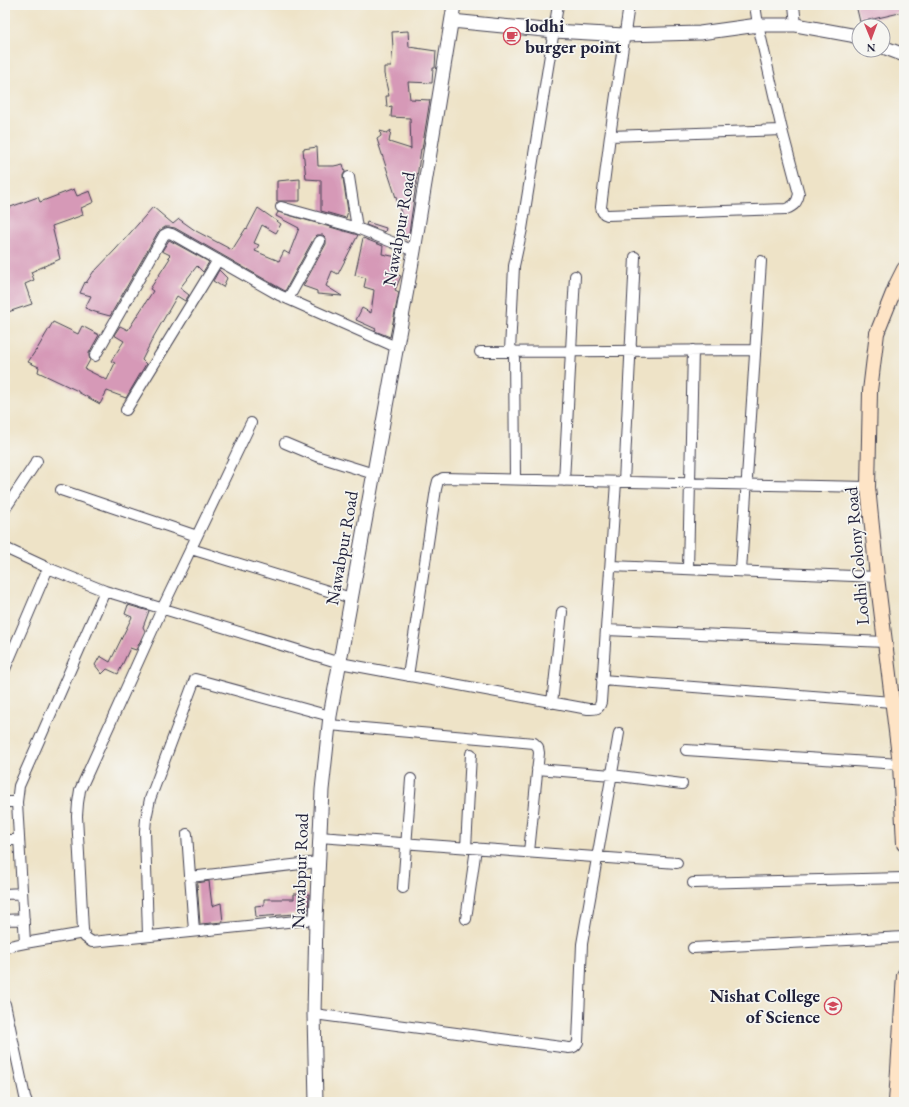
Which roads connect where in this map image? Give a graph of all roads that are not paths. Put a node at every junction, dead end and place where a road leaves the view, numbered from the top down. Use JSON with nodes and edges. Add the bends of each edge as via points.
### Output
{"nodes":[{"id":1,"x":454,"y":5,"type":"edge"},
{"id":2,"x":558,"y":5,"type":"edge"},
{"id":3,"x":629,"y":5,"type":"edge"},
{"id":4,"x":755,"y":5,"type":"edge"},
{"id":5,"x":794,"y":5,"type":"edge"},
{"id":6,"x":452,"y":21,"type":"junction"},
{"id":7,"x":758,"y":25,"type":"junction"},
{"id":8,"x":796,"y":25,"type":"junction"},
{"id":9,"x":554,"y":32,"type":"junction"},
{"id":10,"x":624,"y":35,"type":"junction"},
{"id":11,"x":851,"y":36,"type":"edge"},
{"id":12,"x":891,"y":50,"type":"edge"},
{"id":13,"x":904,"y":55,"type":"edge"},
{"id":14,"x":782,"y":130,"type":"junction"},
{"id":15,"x":610,"y":136,"type":"junction"},
{"id":16,"x":349,"y":176,"type":"dead end"},
{"id":17,"x":281,"y":207,"type":"dead end"},
{"id":18,"x":357,"y":228,"type":"junction"},
{"id":19,"x":320,"y":241,"type":"dead end"},
{"id":20,"x":414,"y":251,"type":"junction"},
{"id":21,"x":635,"y":257,"type":"dead end"},
{"id":22,"x":218,"y":260,"type":"junction"},
{"id":23,"x":761,"y":261,"type":"dead end"},
{"id":24,"x":904,"y":269,"type":"edge"},
{"id":25,"x":575,"y":276,"type":"dead end"},
{"id":26,"x":288,"y":298,"type":"junction"},
{"id":27,"x":396,"y":347,"type":"junction"},
{"id":28,"x":631,"y":350,"type":"junction"},
{"id":29,"x":693,"y":350,"type":"junction"},
{"id":30,"x":755,"y":350,"type":"junction"},
{"id":31,"x":512,"y":351,"type":"junction"},
{"id":32,"x":571,"y":351,"type":"junction"},
{"id":33,"x":480,"y":352,"type":"dead end"},
{"id":34,"x":95,"y":356,"type":"dead end"},
{"id":35,"x":126,"y":410,"type":"dead end"},
{"id":36,"x":250,"y":423,"type":"dead end"},
{"id":37,"x":285,"y":443,"type":"dead end"},
{"id":38,"x":36,"y":460,"type":"dead end"},
{"id":39,"x":374,"y":474,"type":"junction"},
{"id":40,"x":515,"y":479,"type":"junction"},
{"id":41,"x":564,"y":480,"type":"junction"},
{"id":42,"x":620,"y":482,"type":"junction"},
{"id":43,"x":690,"y":483,"type":"junction"},
{"id":44,"x":746,"y":484,"type":"junction"},
{"id":45,"x":868,"y":487,"type":"junction"},
{"id":46,"x":61,"y":490,"type":"dead end"},
{"id":47,"x":5,"y":509,"type":"edge"},
{"id":48,"x":197,"y":536,"type":"junction"},
{"id":49,"x":5,"y":548,"type":"edge"},
{"id":50,"x":191,"y":549,"type":"junction"},
{"id":51,"x":611,"y":566,"type":"junction"},
{"id":52,"x":48,"y":568,"type":"junction"},
{"id":53,"x":688,"y":569,"type":"junction"},
{"id":54,"x":741,"y":571,"type":"junction"},
{"id":55,"x":877,"y":577,"type":"junction"},
{"id":56,"x":105,"y":591,"type":"junction"},
{"id":57,"x":351,"y":598,"type":"junction"},
{"id":58,"x":162,"y":609,"type":"junction"},
{"id":59,"x":562,"y":612,"type":"dead end"},
{"id":60,"x":606,"y":630,"type":"junction"},
{"id":61,"x":885,"y":642,"type":"junction"},
{"id":62,"x":340,"y":663,"type":"junction"},
{"id":63,"x":5,"y":669,"type":"edge"},
{"id":64,"x":408,"y":676,"type":"junction"},
{"id":65,"x":602,"y":680,"type":"junction"},
{"id":66,"x":892,"y":702,"type":"junction"},
{"id":67,"x":552,"y":703,"type":"junction"},
{"id":68,"x":330,"y":721,"type":"junction"},
{"id":69,"x":619,"y":733,"type":"dead end"},
{"id":70,"x":686,"y":750,"type":"dead end"},
{"id":71,"x":471,"y":754,"type":"dead end"},
{"id":72,"x":900,"y":764,"type":"junction"},
{"id":73,"x":537,"y":770,"type":"junction"},
{"id":74,"x":612,"y":775,"type":"junction"},
{"id":75,"x":411,"y":779,"type":"dead end"},
{"id":76,"x":682,"y":784,"type":"dead end"},
{"id":77,"x":5,"y":802,"type":"edge"},
{"id":78,"x":18,"y":802,"type":"junction"},
{"id":79,"x":187,"y":834,"type":"dead end"},
{"id":80,"x":319,"y":837,"type":"junction"},
{"id":81,"x":5,"y":840,"type":"edge"},
{"id":82,"x":19,"y":840,"type":"junction"},
{"id":83,"x":406,"y":843,"type":"junction"},
{"id":84,"x":904,"y":844,"type":"edge"},
{"id":85,"x":471,"y":848,"type":"junction"},
{"id":86,"x":529,"y":852,"type":"junction"},
{"id":87,"x":597,"y":857,"type":"junction"},
{"id":88,"x":318,"y":862,"type":"junction"},
{"id":89,"x":677,"y":863,"type":"dead end"},
{"id":90,"x":190,"y":877,"type":"junction"},
{"id":91,"x":904,"y":878,"type":"edge"},
{"id":92,"x":693,"y":883,"type":"dead end"},
{"id":93,"x":403,"y":888,"type":"dead end"},
{"id":94,"x":22,"y":893,"type":"junction"},
{"id":95,"x":5,"y":894,"type":"edge"},
{"id":96,"x":24,"y":919,"type":"junction"},
{"id":97,"x":316,"y":919,"type":"junction"},
{"id":98,"x":466,"y":919,"type":"dead end"},
{"id":99,"x":5,"y":920,"type":"edge"},
{"id":100,"x":194,"y":931,"type":"junction"},
{"id":101,"x":84,"y":933,"type":"junction"},
{"id":102,"x":148,"y":936,"type":"junction"},
{"id":103,"x":904,"y":937,"type":"edge"},
{"id":104,"x":25,"y":943,"type":"junction"},
{"id":105,"x":5,"y":947,"type":"edge"},
{"id":106,"x":693,"y":948,"type":"dead end"},
{"id":107,"x":904,"y":975,"type":"edge"},
{"id":108,"x":5,"y":1004,"type":"edge"},
{"id":109,"x":314,"y":1014,"type":"junction"},
{"id":110,"x":27,"y":1102,"type":"edge"},
{"id":111,"x":316,"y":1102,"type":"edge"},
{"id":112,"x":896,"y":1102,"type":"edge"}],
"edges":[{"from":1,"to":6,"type":"street","name":"Nawabpur Road"},
{"from":2,"to":9,"type":"street"},
{"from":3,"to":10,"type":"street"},
{"from":4,"to":7,"type":"street"},
{"from":5,"to":8,"type":"street"},
{"from":6,"to":9,"type":"street"},
{"from":6,"to":20,"type":"street","name":"Nawabpur Road"},
{"from":7,"to":8,"type":"street"},
{"from":7,"to":10,"type":"street","via":[[700,33]]},
{"from":7,"to":14,"type":"street"},
{"from":8,"to":11,"type":"street"},
{"from":9,"to":10,"type":"street"},
{"from":9,"to":31,"type":"street","via":[[514,266]]},
{"from":10,"to":15,"type":"street"},
{"from":12,"to":13,"type":"street"},
{"from":14,"to":15,"type":"street"},
{"from":14,"to":15,"type":"street","via":[[799,194],[796,203],[786,209],[603,214],[601,207]]},
{"from":16,"to":18,"type":"street"},
{"from":17,"to":18,"type":"street"},
{"from":18,"to":20,"type":"street"},
{"from":19,"to":26,"type":"street"},
{"from":20,"to":27,"type":"street","name":"Nawabpur Road"},
{"from":21,"to":28,"type":"street"},
{"from":22,"to":26,"type":"street"},
{"from":22,"to":34,"type":"street","via":[[172,234],[164,235]]},
{"from":22,"to":35,"type":"street"},
{"from":23,"to":30,"type":"street"},
{"from":24,"to":45,"type":"main road","name":"Lodhi Colony Road","via":[[877,333],[870,391]]},
{"from":25,"to":32,"type":"street"},
{"from":26,"to":27,"type":"street"},
{"from":27,"to":39,"type":"street","name":"Nawabpur Road"},
{"from":28,"to":29,"type":"street"},
{"from":28,"to":32,"type":"street"},
{"from":28,"to":42,"type":"street"},
{"from":29,"to":30,"type":"street"},
{"from":29,"to":43,"type":"street"},
{"from":30,"to":44,"type":"street"},
{"from":31,"to":32,"type":"street"},
{"from":31,"to":33,"type":"street"},
{"from":31,"to":40,"type":"street"},
{"from":32,"to":41,"type":"street"},
{"from":36,"to":48,"type":"street"},
{"from":37,"to":39,"type":"street","via":[[316,456]]},
{"from":38,"to":47,"type":"street"},
{"from":39,"to":57,"type":"street","name":"Nawabpur Road"},
{"from":40,"to":41,"type":"street"},
{"from":40,"to":64,"type":"street","via":[[443,478],[438,481]]},
{"from":41,"to":42,"type":"street"},
{"from":42,"to":43,"type":"street"},
{"from":42,"to":51,"type":"street"},
{"from":43,"to":44,"type":"street"},
{"from":43,"to":53,"type":"street"},
{"from":44,"to":45,"type":"street"},
{"from":44,"to":54,"type":"street"},
{"from":45,"to":55,"type":"main road","name":"Lodhi Colony Road"},
{"from":46,"to":48,"type":"street"},
{"from":48,"to":50,"type":"street"},
{"from":49,"to":52,"type":"street"},
{"from":50,"to":57,"type":"street"},
{"from":50,"to":58,"type":"street"},
{"from":51,"to":53,"type":"street"},
{"from":51,"to":60,"type":"street"},
{"from":52,"to":56,"type":"street"},
{"from":52,"to":63,"type":"street"},
{"from":53,"to":54,"type":"street"},
{"from":54,"to":55,"type":"street"},
{"from":55,"to":61,"type":"main road","name":"Lodhi Colony Road"},
{"from":56,"to":58,"type":"street"},
{"from":56,"to":78,"type":"street","via":[[19,786]]},
{"from":57,"to":62,"type":"street","name":"Nawabpur Road"},
{"from":58,"to":62,"type":"street"},
{"from":58,"to":101,"type":"street","via":[[80,790],[77,816]]},
{"from":59,"to":67,"type":"street"},
{"from":60,"to":61,"type":"street"},
{"from":60,"to":65,"type":"street"},
{"from":61,"to":66,"type":"main road","name":"Lodhi Colony Road"},
{"from":62,"to":64,"type":"street"},
{"from":62,"to":68,"type":"street","name":"Nawabpur Road"},
{"from":64,"to":67,"type":"street"},
{"from":65,"to":66,"type":"street"},
{"from":65,"to":67,"type":"street","via":[[601,702],[597,708],[588,710]]},
{"from":66,"to":72,"type":"main road","name":"Lodhi Colony Road"},
{"from":68,"to":73,"type":"street","via":[[534,743],[538,747]]},
{"from":68,"to":80,"type":"street","name":"Nawabpur Road"},
{"from":68,"to":102,"type":"street","via":[[195,679],[150,799],[146,819]]},
{"from":69,"to":74,"type":"street"},
{"from":70,"to":72,"type":"street"},
{"from":71,"to":85,"type":"street"},
{"from":72,"to":84,"type":"main road","name":"Lodhi Colony Road"},
{"from":73,"to":74,"type":"street"},
{"from":73,"to":86,"type":"street"},
{"from":74,"to":76,"type":"street"},
{"from":74,"to":87,"type":"street"},
{"from":75,"to":83,"type":"street"},
{"from":77,"to":78,"type":"street"},
{"from":78,"to":82,"type":"street"},
{"from":79,"to":90,"type":"street"},
{"from":80,"to":83,"type":"street"},
{"from":80,"to":88,"type":"street","name":"Nawabpur Road"},
{"from":81,"to":82,"type":"street"},
{"from":82,"to":94,"type":"street"},
{"from":83,"to":85,"type":"street"},
{"from":83,"to":93,"type":"street"},
{"from":85,"to":86,"type":"street"},
{"from":85,"to":98,"type":"street"},
{"from":86,"to":87,"type":"street"},
{"from":87,"to":89,"type":"street"},
{"from":87,"to":109,"type":"street","via":[[582,944],[578,1042],[573,1048]]},
{"from":88,"to":90,"type":"street"},
{"from":88,"to":97,"type":"street","name":"Nawabpur Road"},
{"from":90,"to":100,"type":"street"},
{"from":91,"to":92,"type":"street"},
{"from":94,"to":95,"type":"street"},
{"from":94,"to":96,"type":"street"},
{"from":96,"to":99,"type":"street"},
{"from":96,"to":104,"type":"street"},
{"from":97,"to":100,"type":"street"},
{"from":97,"to":109,"type":"street","name":"Nawabpur Road"},
{"from":100,"to":102,"type":"street"},
{"from":101,"to":102,"type":"street","via":[[92,942]]},
{"from":101,"to":104,"type":"street"},
{"from":103,"to":106,"type":"street"},
{"from":104,"to":105,"type":"street"},
{"from":107,"to":112,"type":"main road"},
{"from":108,"to":110,"type":"street"},
{"from":109,"to":111,"type":"street","name":"Nawabpur Road"}]}
